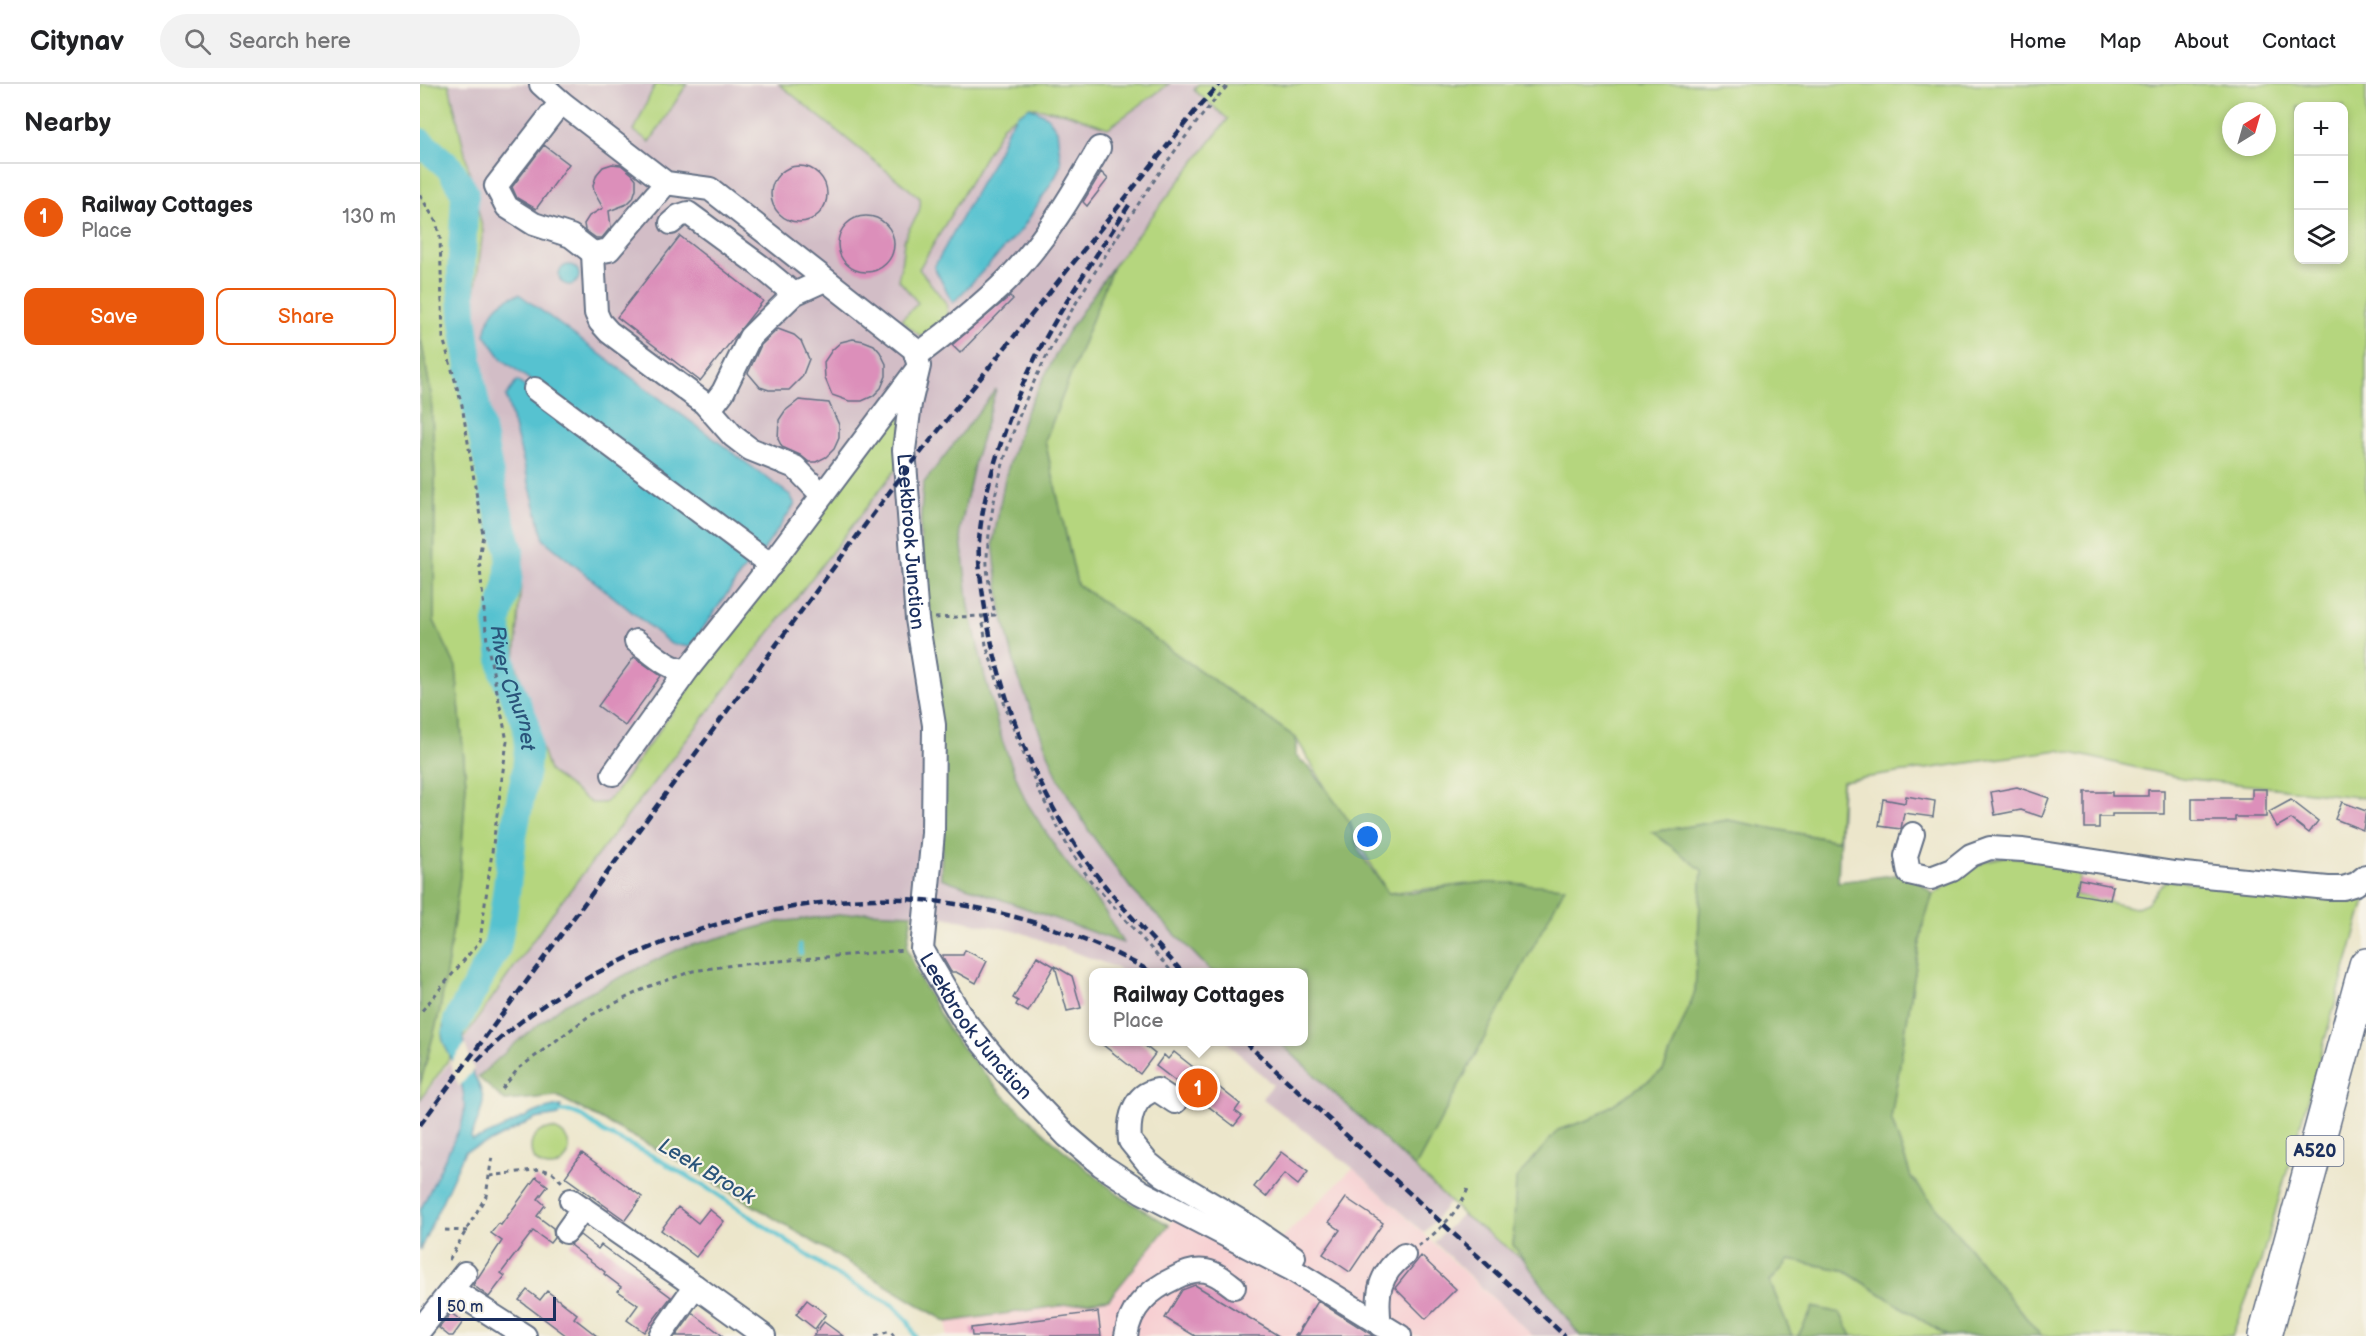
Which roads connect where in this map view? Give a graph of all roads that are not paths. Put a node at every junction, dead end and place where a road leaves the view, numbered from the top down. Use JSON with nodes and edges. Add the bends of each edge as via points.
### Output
{"nodes":[{"id":1,"x":542,"y":84,"type":"edge"},
{"id":2,"x":561,"y":102,"type":"junction"},
{"id":3,"x":1099,"y":148,"type":"dead end"},
{"id":4,"x":666,"y":183,"type":"junction"},
{"id":5,"x":671,"y":223,"type":"dead end"},
{"id":6,"x":593,"y":253,"type":"junction"},
{"id":7,"x":825,"y":279,"type":"junction"},
{"id":8,"x":794,"y":294,"type":"junction"},
{"id":9,"x":917,"y":361,"type":"junction"},
{"id":10,"x":535,"y":389,"type":"dead end"},
{"id":11,"x":710,"y":409,"type":"junction"},
{"id":12,"x":822,"y":495,"type":"junction"},
{"id":13,"x":771,"y":565,"type":"junction"},
{"id":14,"x":636,"y":641,"type":"dead end"},
{"id":15,"x":688,"y":669,"type":"junction"},
{"id":16,"x":613,"y":774,"type":"dead end"},
{"id":17,"x":1914,"y":834,"type":"dead end"},
{"id":18,"x":2366,"y":876,"type":"edge"},
{"id":19,"x":2366,"y":965,"type":"edge"},
{"id":20,"x":1175,"y":1102,"type":"dead end"},
{"id":21,"x":566,"y":1232,"type":"dead end"},
{"id":22,"x":1404,"y":1256,"type":"road end"},
{"id":23,"x":695,"y":1286,"type":"junction"},
{"id":24,"x":1234,"y":1287,"type":"dead end"},
{"id":25,"x":1325,"y":1289,"type":"junction"},
{"id":26,"x":1380,"y":1325,"type":"junction"},
{"id":27,"x":420,"y":1330,"type":"edge"},
{"id":28,"x":525,"y":1336,"type":"edge"},
{"id":29,"x":660,"y":1336,"type":"edge"},
{"id":30,"x":764,"y":1336,"type":"edge"},
{"id":31,"x":1126,"y":1336,"type":"edge"},
{"id":32,"x":1400,"y":1336,"type":"edge"},
{"id":33,"x":2265,"y":1336,"type":"edge"}],
"edges":[{"from":1,"to":2,"type":"street"},
{"from":2,"to":4,"type":"street"},
{"from":2,"to":6,"type":"street","via":[[496,186],[507,207],[534,224],[571,236]]},
{"from":3,"to":9,"type":"street","via":[[1063,210],[1008,279]]},
{"from":4,"to":6,"type":"street","via":[[609,250]]},
{"from":4,"to":7,"type":"street","via":[[710,189]]},
{"from":5,"to":8,"type":"street","via":[[688,213]]},
{"from":6,"to":11,"type":"street","via":[[595,304],[600,322]]},
{"from":7,"to":8,"type":"street"},
{"from":7,"to":9,"type":"street","via":[[914,350]]},
{"from":8,"to":11,"type":"street","via":[[750,337],[723,392]]},
{"from":9,"to":12,"type":"street"},
{"from":9,"to":25,"type":"street","name":"Leekbrook Junction","via":[[904,450],[917,619],[934,725],[933,833],[922,949],[963,1019],[1006,1072],[1067,1136],[1101,1165],[1142,1192]]},
{"from":10,"to":13,"type":"street"},
{"from":11,"to":12,"type":"street","via":[[733,436],[757,452],[795,467]]},
{"from":12,"to":13,"type":"street"},
{"from":13,"to":15,"type":"street"},
{"from":14,"to":15,"type":"street","via":[[673,667]]},
{"from":15,"to":16,"type":"street"},
{"from":17,"to":18,"type":"street","via":[[1906,856],[1909,873],[1931,878],[1990,848],[2241,881],[2328,888],[2356,884]]},
{"from":19,"to":33,"type":"highway","number":"A520"},
{"from":20,"to":25,"type":"street","via":[[1157,1090],[1138,1100],[1131,1116],[1130,1141],[1163,1175],[1283,1248]]},
{"from":21,"to":23,"type":"street","via":[[577,1204]]},
{"from":22,"to":26,"type":"street","via":[[1381,1280],[1377,1305]]},
{"from":23,"to":29,"type":"street"},
{"from":23,"to":30,"type":"street"},
{"from":24,"to":31,"type":"street","via":[[1205,1270],[1179,1275],[1147,1295],[1128,1323]]},
{"from":25,"to":26,"type":"street","name":"Leekbrook Junction"},
{"from":26,"to":32,"type":"street","name":"Leekbrook Junction"},
{"from":27,"to":28,"type":"street","via":[[454,1277]]}]}
